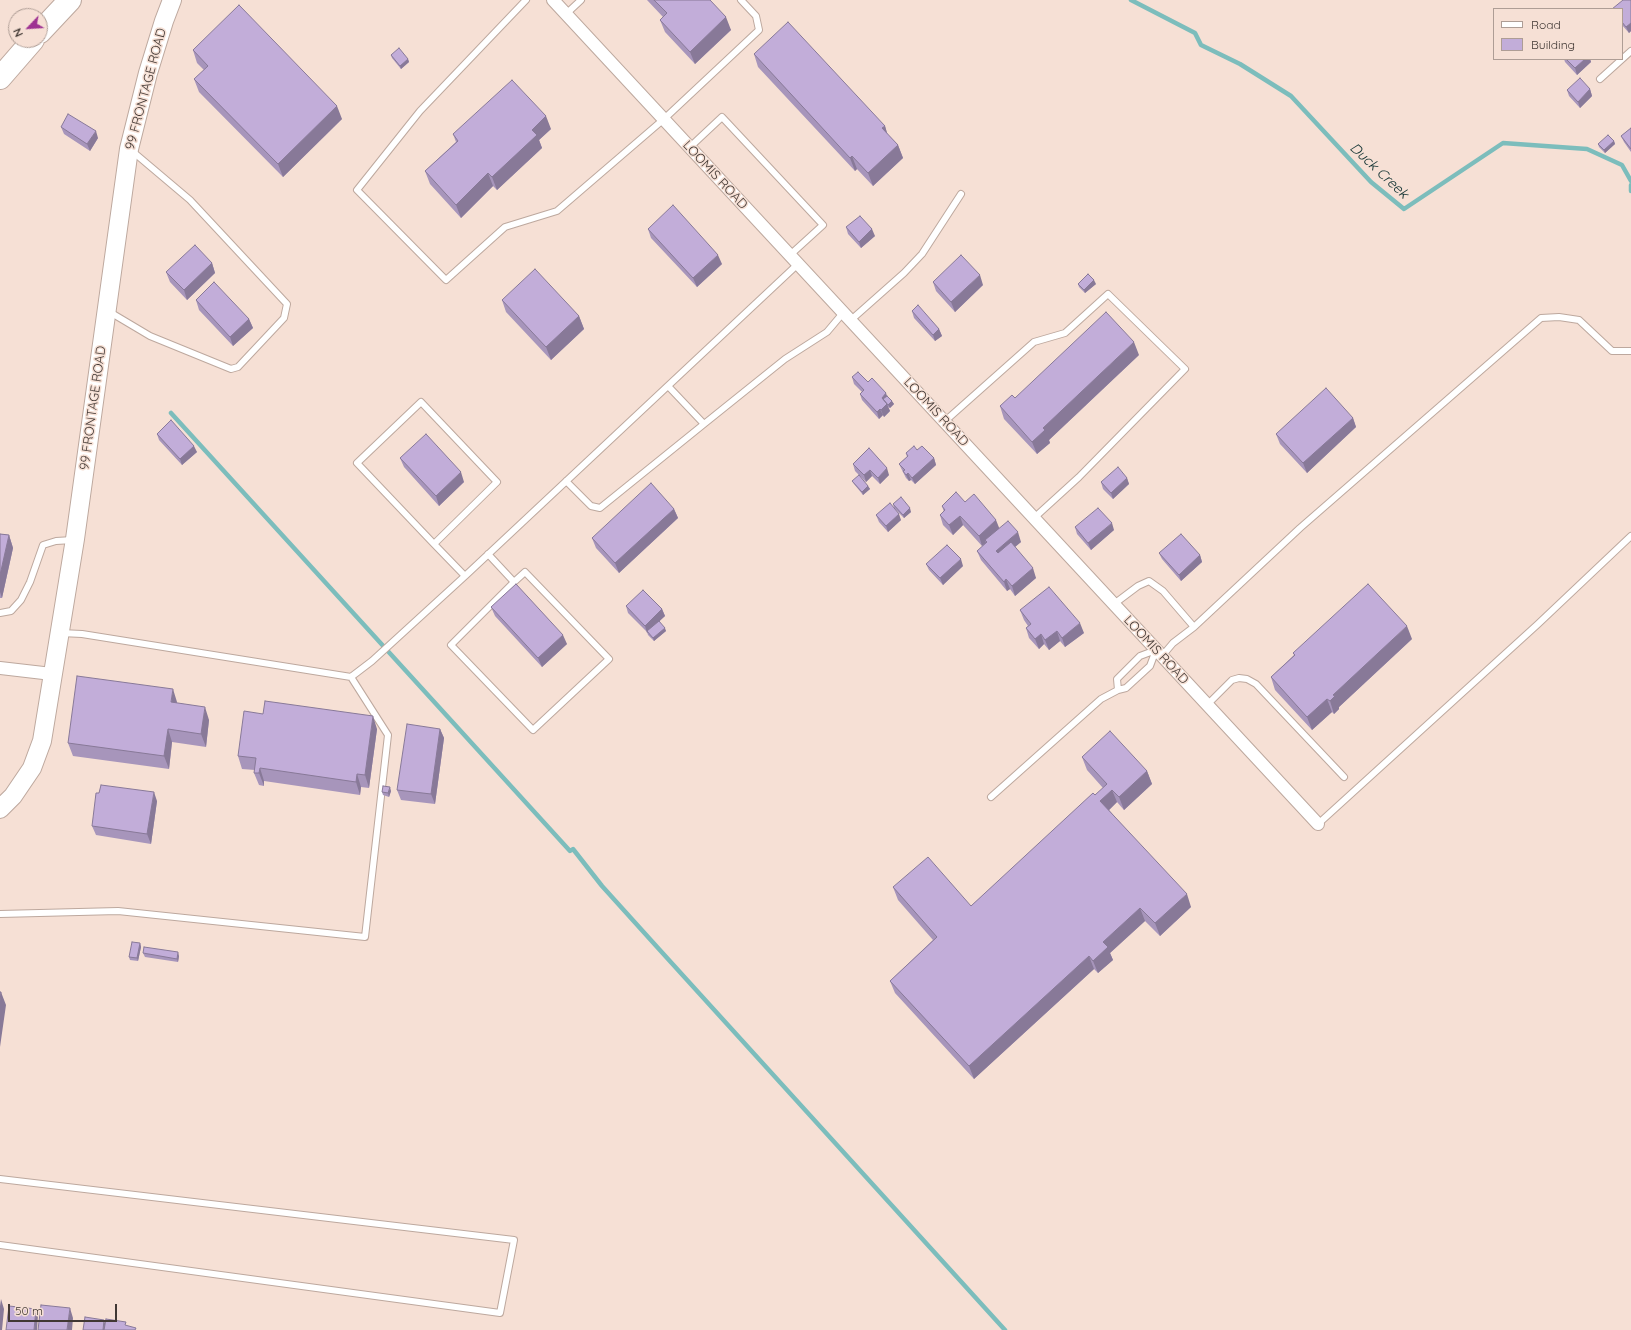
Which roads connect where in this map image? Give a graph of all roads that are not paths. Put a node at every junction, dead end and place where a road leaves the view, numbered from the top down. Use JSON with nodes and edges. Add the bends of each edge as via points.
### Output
{"nodes":[{"id":1,"x":70,"y":0,"type":"edge"},
{"id":2,"x":172,"y":0,"type":"edge"},
{"id":3,"x":526,"y":0,"type":"edge"},
{"id":4,"x":553,"y":0,"type":"edge"},
{"id":5,"x":581,"y":0,"type":"edge"},
{"id":6,"x":740,"y":0,"type":"edge"},
{"id":7,"x":566,"y":14,"type":"junction"},
{"id":8,"x":48,"y":23,"type":"edge"},
{"id":9,"x":26,"y":48,"type":"edge"},
{"id":10,"x":1631,"y":51,"type":"edge"},
{"id":11,"x":1623,"y":58,"type":"edge"},
{"id":12,"x":1621,"y":60,"type":"edge"},
{"id":13,"x":0,"y":78,"type":"edge"},
{"id":14,"x":1600,"y":79,"type":"dead end"},
{"id":15,"x":664,"y":119,"type":"junction"},
{"id":16,"x":690,"y":148,"type":"junction"},
{"id":17,"x":129,"y":149,"type":"junction"},
{"id":18,"x":961,"y":194,"type":"dead end"},
{"id":19,"x":790,"y":255,"type":"junction"},
{"id":20,"x":798,"y":264,"type":"junction"},
{"id":21,"x":106,"y":310,"type":"junction"},
{"id":22,"x":847,"y":316,"type":"junction"},
{"id":23,"x":1631,"y":351,"type":"edge"},
{"id":24,"x":668,"y":386,"type":"junction"},
{"id":25,"x":944,"y":422,"type":"junction"},
{"id":26,"x":704,"y":424,"type":"junction"},
{"id":27,"x":566,"y":481,"type":"junction"},
{"id":28,"x":1034,"y":518,"type":"junction"},
{"id":29,"x":1631,"y":536,"type":"edge"},
{"id":30,"x":75,"y":539,"type":"junction"},
{"id":31,"x":434,"y":544,"type":"junction"},
{"id":32,"x":488,"y":554,"type":"junction"},
{"id":33,"x":465,"y":576,"type":"junction"},
{"id":34,"x":514,"y":582,"type":"junction"},
{"id":35,"x":1114,"y":604,"type":"junction"},
{"id":36,"x":0,"y":613,"type":"edge"},
{"id":37,"x":1194,"y":627,"type":"junction"},
{"id":38,"x":60,"y":633,"type":"junction"},
{"id":39,"x":1159,"y":653,"type":"junction"},
{"id":40,"x":0,"y":668,"type":"edge"},
{"id":41,"x":52,"y":674,"type":"junction"},
{"id":42,"x":351,"y":676,"type":"junction"},
{"id":43,"x":1118,"y":690,"type":"junction"},
{"id":44,"x":1207,"y":705,"type":"junction"},
{"id":45,"x":1344,"y":777,"type":"dead end"},
{"id":46,"x":991,"y":797,"type":"dead end"},
{"id":47,"x":0,"y":809,"type":"edge"},
{"id":48,"x":1318,"y":824,"type":"joint"},
{"id":49,"x":0,"y":914,"type":"edge"},
{"id":50,"x":0,"y":1179,"type":"edge"},
{"id":51,"x":0,"y":1245,"type":"edge"}],
"edges":[{"from":1,"to":8,"type":"highway"},
{"from":2,"to":17,"type":"street","name":"99 FRONTAGE ROAD","via":[[148,73]]},
{"from":3,"to":15,"type":"lane","via":[[420,111],[357,190],[446,280],[505,226],[557,211]]},
{"from":4,"to":7,"type":"street","name":"LOOMIS ROAD"},
{"from":5,"to":7,"type":"lane"},
{"from":6,"to":15,"type":"lane","via":[[756,16],[759,30]]},
{"from":7,"to":15,"type":"street","name":"LOOMIS ROAD"},
{"from":9,"to":13,"type":"highway"},
{"from":10,"to":11,"type":"lane"},
{"from":12,"to":14,"type":"lane"},
{"from":15,"to":16,"type":"street","name":"LOOMIS ROAD"},
{"from":16,"to":19,"type":"street","name":"LOOMIS ROAD"},
{"from":16,"to":19,"type":"lane","via":[[722,117],[823,225]]},
{"from":17,"to":21,"type":"street","name":"99 FRONTAGE ROAD"},
{"from":17,"to":21,"type":"lane","via":[[190,200],[287,304],[284,318],[238,367],[231,369],[150,336]]},
{"from":18,"to":22,"type":"lane","via":[[922,254],[904,273]]},
{"from":19,"to":20,"type":"street","name":"LOOMIS ROAD"},
{"from":20,"to":22,"type":"street","name":"LOOMIS ROAD"},
{"from":20,"to":24,"type":"lane"},
{"from":21,"to":30,"type":"street","name":"99 FRONTAGE ROAD"},
{"from":22,"to":25,"type":"street","name":"LOOMIS ROAD"},
{"from":22,"to":26,"type":"lane","via":[[785,359]]},
{"from":23,"to":37,"type":"lane","via":[[1612,351],[1578,320],[1559,316],[1541,318],[1306,523]]},
{"from":24,"to":26,"type":"lane"},
{"from":24,"to":27,"type":"lane"},
{"from":25,"to":28,"type":"street","name":"LOOMIS ROAD"},
{"from":25,"to":28,"type":"lane","via":[[1034,342],[1065,333],[1108,294],[1185,369]]},
{"from":26,"to":27,"type":"lane","via":[[600,508],[591,506]]},
{"from":27,"to":32,"type":"lane"},
{"from":28,"to":35,"type":"street","name":"LOOMIS ROAD"},
{"from":29,"to":48,"type":"lane"},
{"from":30,"to":36,"type":"lane","via":[[43,545],[21,600],[11,611]]},
{"from":30,"to":38,"type":"street","name":"99 FRONTAGE ROAD"},
{"from":31,"to":31,"type":"lane","via":[[357,463],[421,402],[497,482]]},
{"from":31,"to":33,"type":"lane"},
{"from":32,"to":33,"type":"lane"},
{"from":32,"to":34,"type":"lane"},
{"from":33,"to":42,"type":"lane","via":[[372,661]]},
{"from":34,"to":34,"type":"lane","via":[[451,645],[533,730],[609,659],[525,572]]},
{"from":35,"to":37,"type":"lane","via":[[1149,581],[1163,591]]},
{"from":35,"to":39,"type":"street","name":"LOOMIS ROAD"},
{"from":37,"to":39,"type":"lane"},
{"from":38,"to":41,"type":"street","name":"99 FRONTAGE ROAD"},
{"from":38,"to":42,"type":"lane","via":[[82,634]]},
{"from":39,"to":43,"type":"lane","via":[[1150,666],[1126,688]]},
{"from":39,"to":43,"type":"lane","via":[[1140,656],[1117,679]]},
{"from":39,"to":44,"type":"street","name":"LOOMIS ROAD"},
{"from":40,"to":41,"type":"street"},
{"from":41,"to":47,"type":"street","name":"99 FRONTAGE ROAD","via":[[42,741],[32,768],[13,796]]},
{"from":42,"to":49,"type":"lane","via":[[388,734],[365,937],[118,911]]},
{"from":43,"to":46,"type":"lane","via":[[1101,699]]},
{"from":44,"to":45,"type":"lane","via":[[1232,680],[1248,679],[1256,684]]},
{"from":44,"to":48,"type":"street","name":"LOOMIS ROAD"},
{"from":50,"to":51,"type":"lane","via":[[514,1240],[500,1313]]}]}
